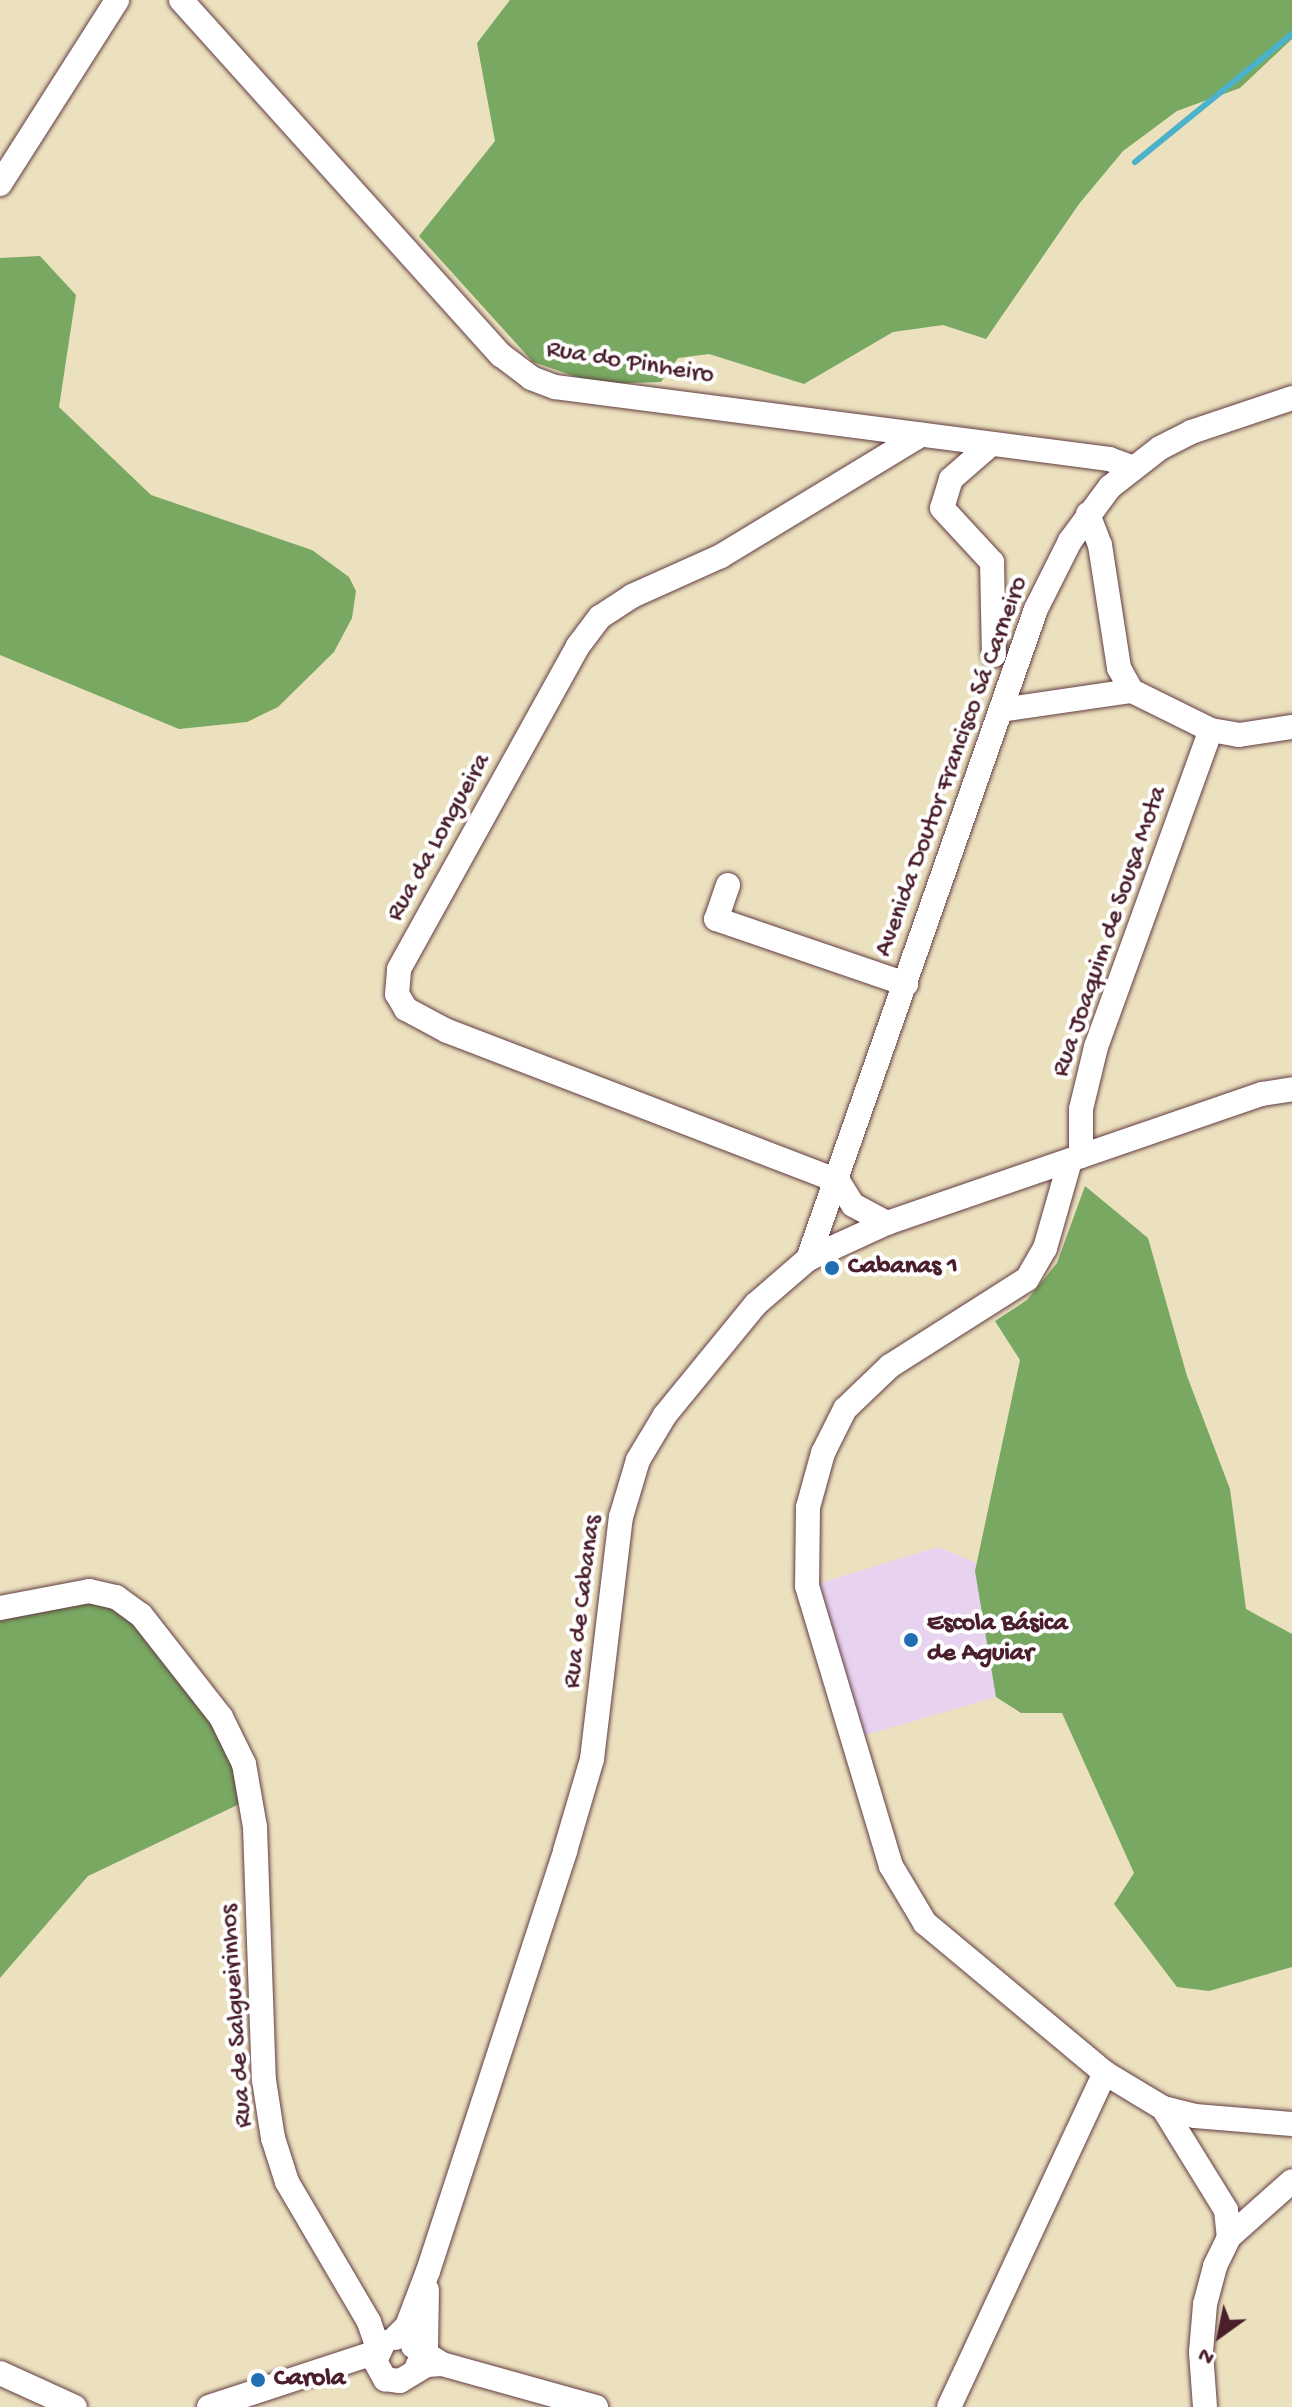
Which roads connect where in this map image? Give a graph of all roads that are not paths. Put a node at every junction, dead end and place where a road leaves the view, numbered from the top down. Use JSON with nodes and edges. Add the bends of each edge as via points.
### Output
{"nodes":[{"id":1,"x":103,"y":0,"type":"edge"},
{"id":2,"x":117,"y":0,"type":"edge"},
{"id":3,"x":181,"y":1,"type":"edge"},
{"id":4,"x":97,"y":27,"type":"junction"},
{"id":5,"x":0,"y":184,"type":"edge"},
{"id":6,"x":1292,"y":398,"type":"edge"},
{"id":7,"x":921,"y":435,"type":"junction"},
{"id":8,"x":990,"y":445,"type":"junction"},
{"id":9,"x":1131,"y":467,"type":"junction"},
{"id":10,"x":1088,"y":514,"type":"junction"},
{"id":11,"x":994,"y":655,"type":"dead end"},
{"id":12,"x":1132,"y":691,"type":"junction"},
{"id":13,"x":1001,"y":710,"type":"junction"},
{"id":14,"x":1292,"y":727,"type":"edge"},
{"id":15,"x":1211,"y":730,"type":"junction"},
{"id":16,"x":728,"y":885,"type":"dead end"},
{"id":17,"x":906,"y":984,"type":"junction"},
{"id":18,"x":1292,"y":1089,"type":"edge"},
{"id":19,"x":1075,"y":1159,"type":"junction"},
{"id":20,"x":838,"y":1181,"type":"junction"},
{"id":21,"x":887,"y":1223,"type":"junction"},
{"id":22,"x":808,"y":1259,"type":"junction"},
{"id":23,"x":0,"y":1608,"type":"edge"},
{"id":24,"x":1105,"y":2073,"type":"junction"},
{"id":25,"x":1163,"y":2108,"type":"junction"},
{"id":26,"x":1292,"y":2124,"type":"edge"},
{"id":27,"x":1292,"y":2181,"type":"edge"},
{"id":28,"x":1229,"y":2237,"type":"junction"},
{"id":29,"x":407,"y":2352,"type":"junction"},
{"id":30,"x":346,"y":2366,"type":"junction"},
{"id":31,"x":0,"y":2373,"type":"edge"},
{"id":32,"x":585,"y":2406,"type":"edge"},
{"id":33,"x":75,"y":2407,"type":"edge"},
{"id":34,"x":209,"y":2407,"type":"edge"},
{"id":35,"x":949,"y":2407,"type":"edge"},
{"id":36,"x":1205,"y":2407,"type":"edge"}],
"edges":[{"from":1,"to":4,"type":"street"},
{"from":2,"to":4,"type":"street"},
{"from":3,"to":7,"type":"street","name":"Rua do Pinheiro","via":[[501,355],[531,378],[555,387]]},
{"from":4,"to":5,"type":"street"},
{"from":6,"to":9,"type":"street","name":"Avenida Doutor Francisco Sá Carneiro","via":[[1191,432]]},
{"from":7,"to":8,"type":"street","name":"Rua do Pinheiro"},
{"from":7,"to":20,"type":"street","name":"Rua da Longueira","via":[[721,556],[632,596],[600,617],[578,646],[399,969],[397,994],[406,1009],[447,1031]]},
{"from":8,"to":9,"type":"street","name":"Rua do Pinheiro","via":[[1109,459]]},
{"from":8,"to":11,"type":"street","via":[[951,479],[942,508],[992,562]]},
{"from":9,"to":10,"type":"street","name":"Avenida Doutor Francisco Sá Carneiro"},
{"from":10,"to":12,"type":"street","via":[[1100,545],[1119,668]]},
{"from":10,"to":13,"type":"street","name":"Avenida Doutor Francisco Sá Carneiro","via":[[1047,581]]},
{"from":12,"to":13,"type":"street"},
{"from":12,"to":15,"type":"street"},
{"from":13,"to":17,"type":"street","name":"Avenida Doutor Francisco Sá Carneiro"},
{"from":14,"to":15,"type":"street","via":[[1239,735]]},
{"from":15,"to":19,"type":"street","name":"Rua Joaquim de Sousa Mota","via":[[1096,1047]]},
{"from":16,"to":17,"type":"street","via":[[716,919]]},
{"from":17,"to":20,"type":"street","name":"Avenida Doutor Francisco Sá Carneiro"},
{"from":18,"to":19,"type":"street","name":"Rua de Cabanas","via":[[1262,1094]]},
{"from":19,"to":21,"type":"street","name":"Rua de Cabanas"},
{"from":19,"to":24,"type":"street","name":"Rua Joaquim de Sousa Mota","via":[[1045,1248],[1027,1279],[890,1366],[845,1409],[823,1453],[808,1507],[807,1586],[891,1866],[925,1923]]},
{"from":20,"to":21,"type":"street","via":[[853,1205]]},
{"from":20,"to":22,"type":"street","name":"Avenida Doutor Francisco Sá Carneiro"},
{"from":21,"to":22,"type":"street","name":"Rua de Cabanas"},
{"from":22,"to":29,"type":"street","name":"Rua de Cabanas","via":[[773,1286],[709,1358],[638,1460],[621,1517],[592,1759],[407,2326]]},
{"from":23,"to":29,"type":"street","name":"Rua de Salgueirinhos","via":[[89,1591],[116,1597],[141,1615],[221,1717],[244,1764],[255,1827],[264,2080],[273,2138],[287,2182],[369,2322]]},
{"from":24,"to":25,"type":"street","name":"Rua Joaquim de Sousa Mota"},
{"from":24,"to":35,"type":"street"},
{"from":25,"to":26,"type":"street","via":[[1195,2116]]},
{"from":25,"to":28,"type":"street","via":[[1226,2210]]},
{"from":27,"to":28,"type":"street"},
{"from":28,"to":36,"type":"street","via":[[1205,2304]]},
{"from":29,"to":30,"type":"street"},
{"from":29,"to":30,"type":"street","name":"Rua de Salgueirinhos","via":[[376,2368],[385,2379],[362,2367]]},
{"from":29,"to":32,"type":"street"},
{"from":30,"to":34,"type":"street"},
{"from":31,"to":33,"type":"street"}]}
